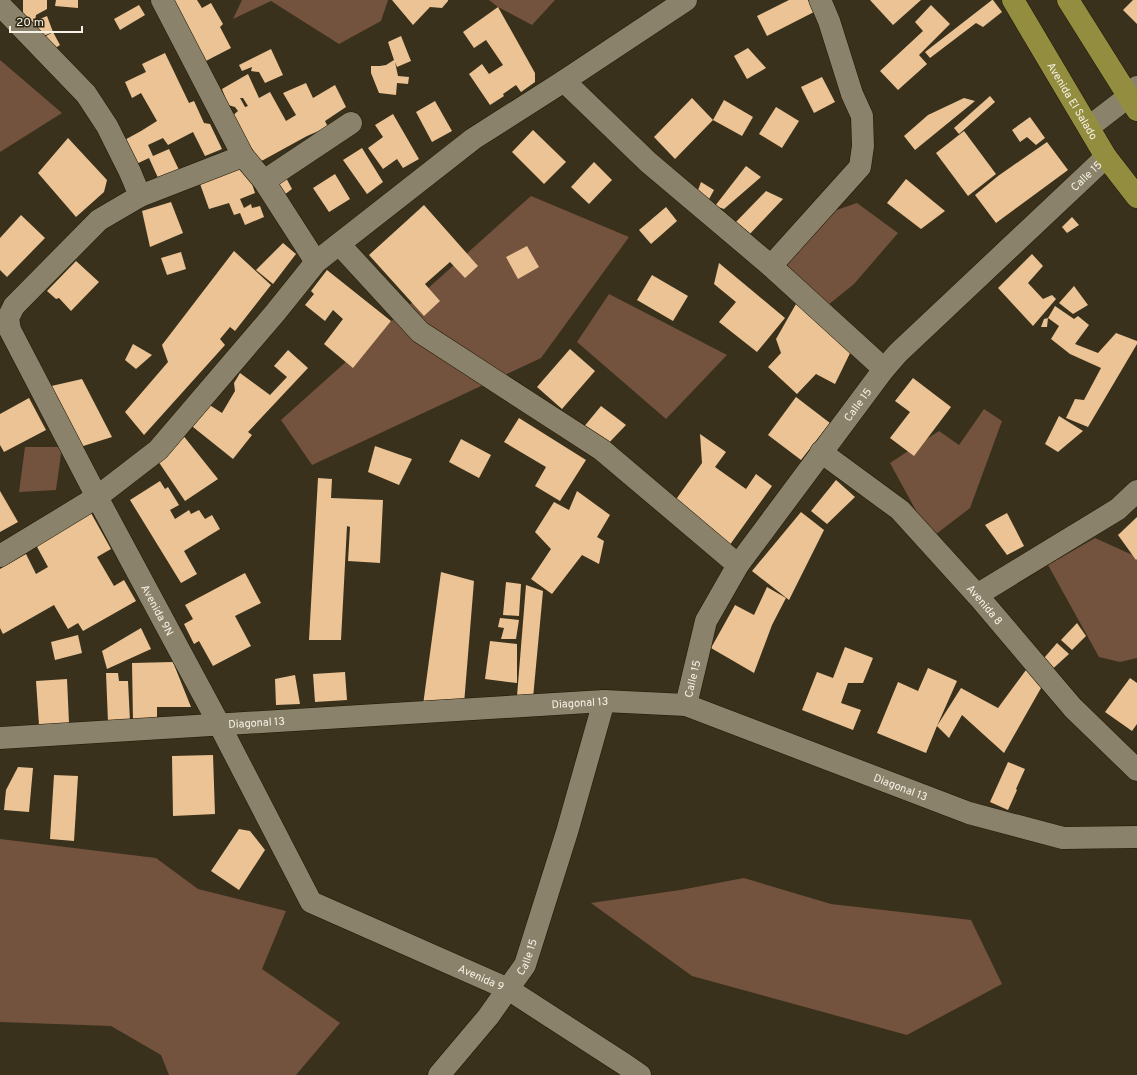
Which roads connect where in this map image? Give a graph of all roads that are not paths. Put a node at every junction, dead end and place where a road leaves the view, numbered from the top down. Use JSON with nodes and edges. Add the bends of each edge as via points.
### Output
{"nodes":[{"id":1,"x":162,"y":0,"type":"edge"},
{"id":2,"x":686,"y":0,"type":"edge"},
{"id":3,"x":820,"y":0,"type":"edge"},
{"id":4,"x":1013,"y":0,"type":"edge"},
{"id":5,"x":1068,"y":0,"type":"edge"},
{"id":6,"x":0,"y":5,"type":"edge"},
{"id":7,"x":564,"y":82,"type":"junction"},
{"id":8,"x":1134,"y":98,"type":"edge"},
{"id":9,"x":351,"y":123,"type":"dead end"},
{"id":10,"x":1089,"y":127,"type":"junction"},
{"id":11,"x":243,"y":156,"type":"junction"},
{"id":12,"x":1106,"y":157,"type":"junction"},
{"id":13,"x":264,"y":181,"type":"junction"},
{"id":14,"x":140,"y":196,"type":"junction"},
{"id":15,"x":1137,"y":197,"type":"edge"},
{"id":16,"x":339,"y":244,"type":"junction"},
{"id":17,"x":316,"y":262,"type":"junction"},
{"id":18,"x":771,"y":266,"type":"junction"},
{"id":19,"x":884,"y":369,"type":"junction"},
{"id":20,"x":821,"y":452,"type":"junction"},
{"id":21,"x":1137,"y":491,"type":"edge"},
{"id":22,"x":97,"y":497,"type":"junction"},
{"id":23,"x":0,"y":556,"type":"edge"},
{"id":24,"x":738,"y":565,"type":"junction"},
{"id":25,"x":977,"y":595,"type":"junction"},
{"id":26,"x":604,"y":701,"type":"junction"},
{"id":27,"x":686,"y":705,"type":"junction"},
{"id":28,"x":219,"y":724,"type":"junction"},
{"id":29,"x":0,"y":738,"type":"edge"},
{"id":30,"x":1137,"y":770,"type":"edge"},
{"id":31,"x":1137,"y":837,"type":"edge"},
{"id":32,"x":311,"y":902,"type":"joint"},
{"id":33,"x":508,"y":989,"type":"junction"},
{"id":34,"x":439,"y":1075,"type":"edge"},
{"id":35,"x":640,"y":1075,"type":"edge"}],
"edges":[{"from":1,"to":11,"type":"street"},
{"from":2,"to":7,"type":"street"},
{"from":3,"to":18,"type":"street","via":[[862,116],[863,146],[860,167]]},
{"from":4,"to":10,"type":"main road","name":"Avenida El Salado"},
{"from":5,"to":8,"type":"main road"},
{"from":6,"to":14,"type":"street","via":[[86,94],[107,126]]},
{"from":7,"to":16,"type":"street","via":[[473,139]]},
{"from":7,"to":18,"type":"street","via":[[648,162]]},
{"from":8,"to":10,"type":"street"},
{"from":9,"to":13,"type":"street"},
{"from":10,"to":12,"type":"main road","name":"Avenida El Salado"},
{"from":11,"to":13,"type":"street"},
{"from":11,"to":14,"type":"street"},
{"from":12,"to":15,"type":"main road","name":"Avenida El Salado"},
{"from":12,"to":19,"type":"street","name":"Calle 15"},
{"from":13,"to":17,"type":"street"},
{"from":14,"to":22,"type":"street","name":"Avenida 9N","via":[[99,220],[14,306],[8,318],[10,330]]},
{"from":16,"to":17,"type":"street"},
{"from":16,"to":24,"type":"street","via":[[420,332],[602,450]]},
{"from":17,"to":22,"type":"street","via":[[158,450]]},
{"from":18,"to":19,"type":"street"},
{"from":19,"to":20,"type":"street","name":"Calle 15"},
{"from":20,"to":24,"type":"street","name":"Calle 15"},
{"from":20,"to":25,"type":"street","name":"Avenida 8","via":[[900,510]]},
{"from":21,"to":25,"type":"street","via":[[1118,509]]},
{"from":22,"to":23,"type":"street"},
{"from":22,"to":28,"type":"street","name":"Avenida 9N"},
{"from":24,"to":27,"type":"street","name":"Calle 15","via":[[706,621]]},
{"from":25,"to":30,"type":"street","name":"Avenida 8","via":[[1073,708]]},
{"from":26,"to":27,"type":"street","name":"Diagonal 13"},
{"from":26,"to":28,"type":"street","name":"Diagonal 13"},
{"from":26,"to":33,"type":"street","name":"Calle 15","via":[[567,832],[525,965]]},
{"from":27,"to":31,"type":"street","name":"Diagonal 13","via":[[969,813],[1063,838]]},
{"from":28,"to":29,"type":"street","name":"Diagonal 13"},
{"from":28,"to":32,"type":"street","name":"Avenida 9N"},
{"from":32,"to":33,"type":"street","name":"Avenida 9"},
{"from":33,"to":34,"type":"street","name":"Calle 15"},
{"from":33,"to":35,"type":"street","name":"Avenida 9"}]}
